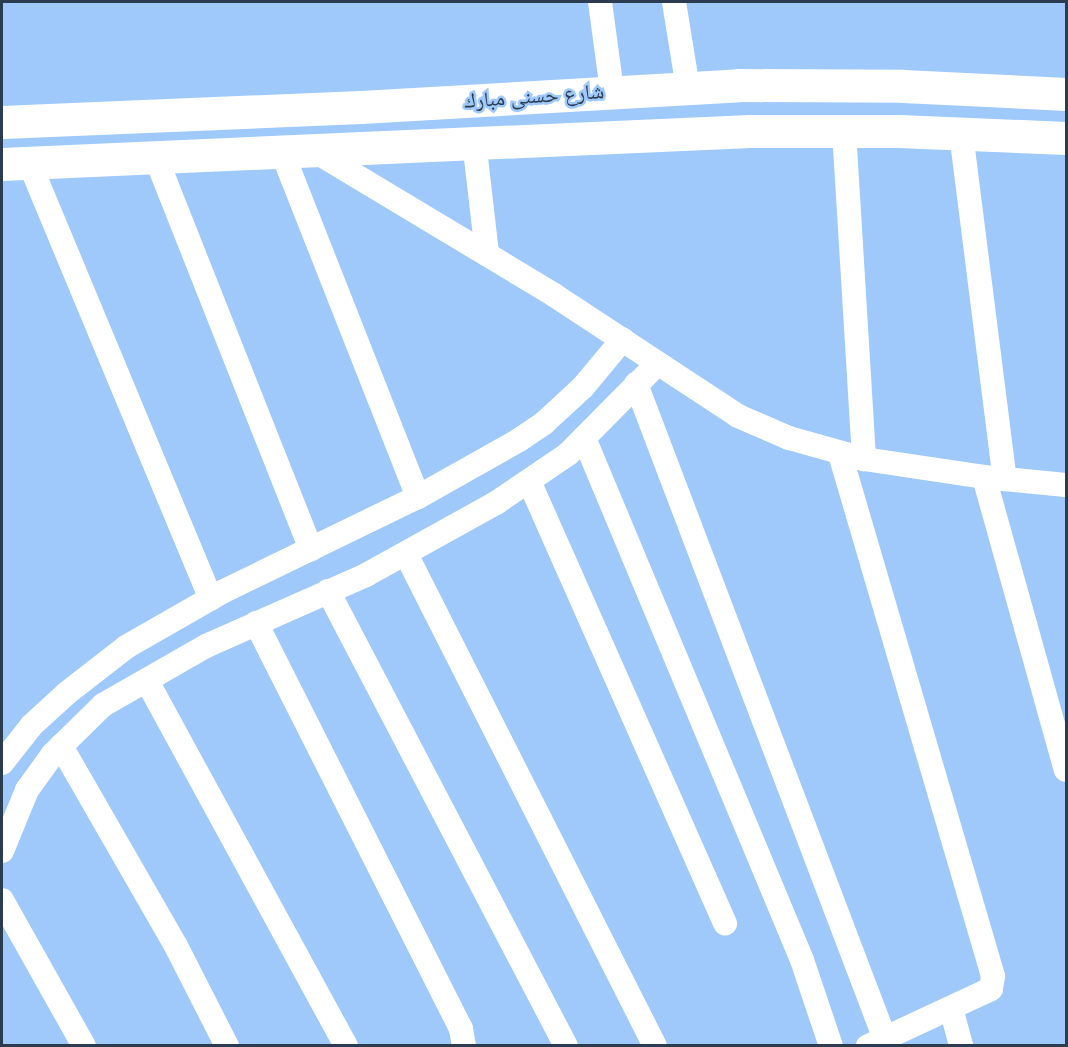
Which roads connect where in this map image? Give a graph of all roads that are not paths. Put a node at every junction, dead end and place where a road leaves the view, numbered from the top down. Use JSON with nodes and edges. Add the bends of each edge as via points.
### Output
{"nodes":[{"id":1,"x":600,"y":2,"type":"edge"},
{"id":2,"x":674,"y":2,"type":"edge"},
{"id":3,"x":687,"y":88,"type":"junction"},
{"id":4,"x":612,"y":91,"type":"junction"},
{"id":5,"x":1066,"y":94,"type":"edge"},
{"id":6,"x":2,"y":122,"type":"edge"},
{"id":7,"x":844,"y":131,"type":"junction"},
{"id":8,"x":961,"y":133,"type":"junction"},
{"id":9,"x":1066,"y":138,"type":"edge"},
{"id":10,"x":474,"y":141,"type":"junction"},
{"id":11,"x":297,"y":150,"type":"junction"},
{"id":12,"x":156,"y":158,"type":"junction"},
{"id":13,"x":15,"y":163,"type":"edge"},
{"id":14,"x":487,"y":254,"type":"junction"},
{"id":15,"x":623,"y":339,"type":"junction"},
{"id":16,"x":657,"y":364,"type":"junction"},
{"id":17,"x":636,"y":384,"type":"junction"},
{"id":18,"x":584,"y":438,"type":"junction"},
{"id":19,"x":840,"y":454,"type":"junction"},
{"id":20,"x":864,"y":459,"type":"junction"},
{"id":21,"x":994,"y":478,"type":"junction"},
{"id":22,"x":529,"y":481,"type":"junction"},
{"id":23,"x":1066,"y":485,"type":"edge"},
{"id":24,"x":418,"y":497,"type":"junction"},
{"id":25,"x":311,"y":549,"type":"junction"},
{"id":26,"x":406,"y":554,"type":"junction"},
{"id":27,"x":328,"y":591,"type":"junction"},
{"id":28,"x":211,"y":599,"type":"junction"},
{"id":29,"x":256,"y":623,"type":"junction"},
{"id":30,"x":147,"y":681,"type":"junction"},
{"id":31,"x":61,"y":747,"type":"junction"},
{"id":32,"x":2,"y":763,"type":"edge"},
{"id":33,"x":1066,"y":770,"type":"edge"},
{"id":34,"x":2,"y":851,"type":"edge"},
{"id":35,"x":2,"y":900,"type":"edge"},
{"id":36,"x":725,"y":924,"type":"dead end"},
{"id":37,"x":951,"y":1008,"type":"junction"},
{"id":38,"x":876,"y":1042,"type":"edge"},
{"id":39,"x":84,"y":1046,"type":"edge"},
{"id":40,"x":227,"y":1046,"type":"edge"},
{"id":41,"x":346,"y":1046,"type":"edge"},
{"id":42,"x":464,"y":1046,"type":"edge"},
{"id":43,"x":566,"y":1046,"type":"edge"},
{"id":44,"x":655,"y":1046,"type":"edge"},
{"id":45,"x":831,"y":1046,"type":"edge"},
{"id":46,"x":961,"y":1046,"type":"edge"}],
"edges":[{"from":1,"to":4,"type":"street"},
{"from":2,"to":3,"type":"street"},
{"from":3,"to":4,"type":"main road","name":"شارع حسنى مبارك"},
{"from":3,"to":5,"type":"main road","name":"شارع حسنى مبارك","via":[[903,86]]},
{"from":4,"to":6,"type":"main road","name":"شارع حسنى مبارك","via":[[361,107]]},
{"from":7,"to":8,"type":"main road","name":"شارع حسنى مبارك"},
{"from":7,"to":10,"type":"main road","name":"شارع حسنى مبارك"},
{"from":7,"to":20,"type":"street"},
{"from":8,"to":9,"type":"main road","name":"شارع حسنى مبارك"},
{"from":8,"to":21,"type":"street"},
{"from":10,"to":11,"type":"main road","name":"شارع حسنى مبارك"},
{"from":10,"to":14,"type":"street"},
{"from":11,"to":12,"type":"main road","name":"شارع حسنى مبارك"},
{"from":11,"to":14,"type":"street"},
{"from":11,"to":24,"type":"street"},
{"from":12,"to":13,"type":"main road","name":"شارع حسنى مبارك"},
{"from":12,"to":25,"type":"street"},
{"from":13,"to":28,"type":"street"},
{"from":14,"to":15,"type":"street"},
{"from":15,"to":16,"type":"street"},
{"from":15,"to":24,"type":"street","via":[[583,387],[544,423]]},
{"from":16,"to":17,"type":"street"},
{"from":16,"to":19,"type":"street","via":[[738,416]]},
{"from":17,"to":18,"type":"street"},
{"from":17,"to":38,"type":"street"},
{"from":18,"to":22,"type":"street"},
{"from":18,"to":45,"type":"street","via":[[802,960]]},
{"from":19,"to":20,"type":"street"},
{"from":19,"to":37,"type":"street","via":[[993,976],[991,989]]},
{"from":20,"to":21,"type":"street"},
{"from":21,"to":23,"type":"street"},
{"from":21,"to":33,"type":"street"},
{"from":22,"to":26,"type":"street"},
{"from":22,"to":36,"type":"street"},
{"from":24,"to":25,"type":"street"},
{"from":25,"to":28,"type":"street"},
{"from":26,"to":27,"type":"street"},
{"from":26,"to":44,"type":"street"},
{"from":27,"to":29,"type":"street"},
{"from":27,"to":43,"type":"street"},
{"from":28,"to":32,"type":"street","via":[[126,647],[67,693],[32,725]]},
{"from":29,"to":30,"type":"street"},
{"from":29,"to":42,"type":"street","via":[[461,1029]]},
{"from":30,"to":31,"type":"street","via":[[104,705]]},
{"from":30,"to":41,"type":"street"},
{"from":31,"to":34,"type":"street","via":[[27,790]]},
{"from":31,"to":40,"type":"street","via":[[176,946]]},
{"from":35,"to":39,"type":"street"},
{"from":37,"to":38,"type":"street"},
{"from":37,"to":46,"type":"street"}]}
